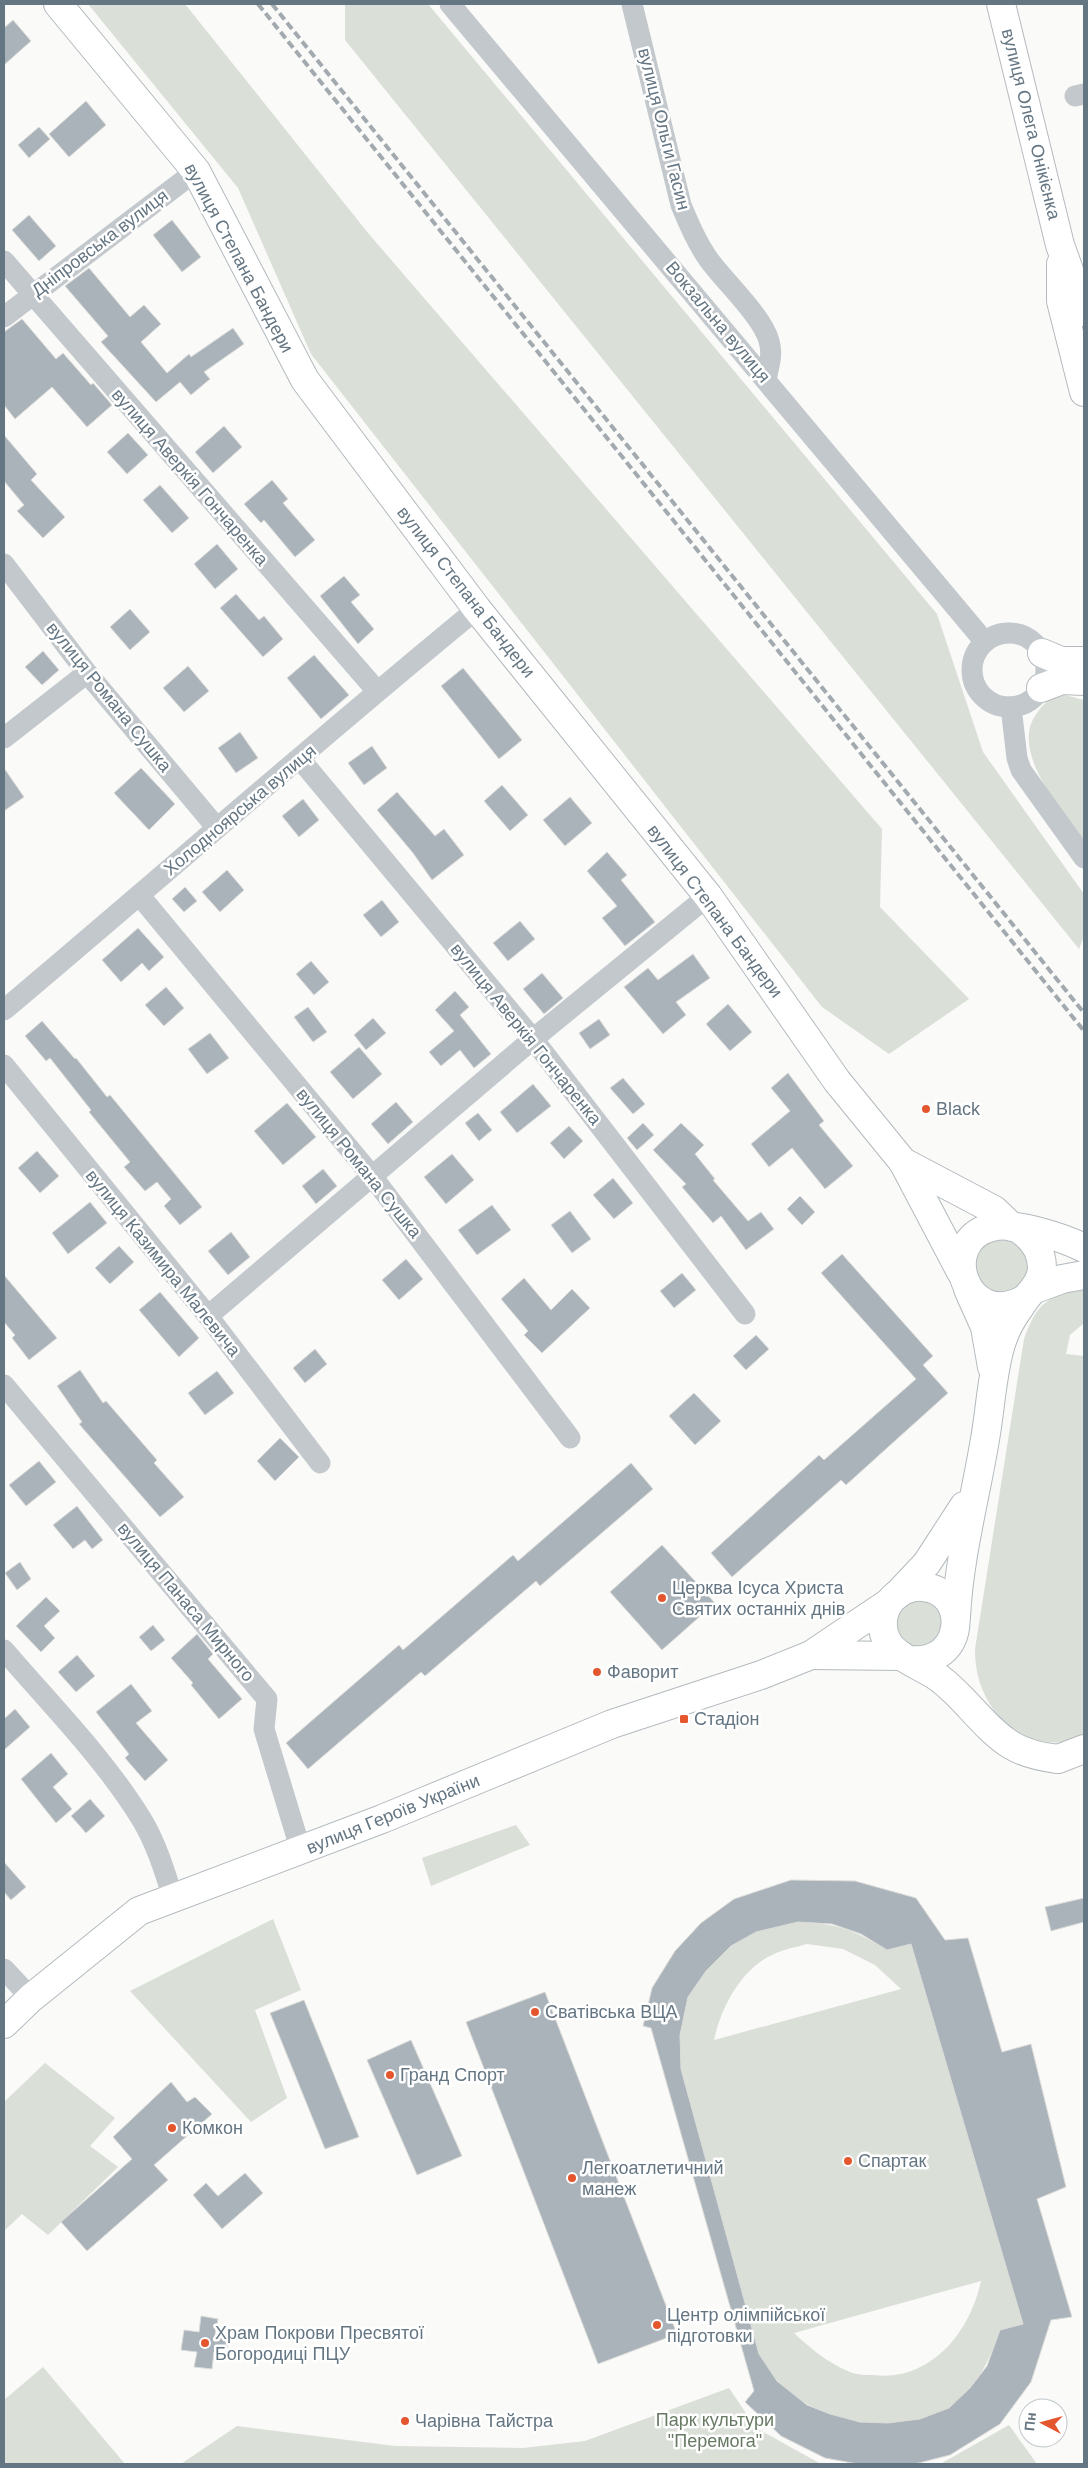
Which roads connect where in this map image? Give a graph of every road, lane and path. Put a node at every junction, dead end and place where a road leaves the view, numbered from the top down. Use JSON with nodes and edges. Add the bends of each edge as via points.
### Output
{"nodes":[{"id":1,"x":58,"y":4,"type":"edge"},
{"id":2,"x":450,"y":4,"type":"edge"},
{"id":3,"x":632,"y":4,"type":"edge"},
{"id":4,"x":1001,"y":4,"type":"edge"},
{"id":5,"x":196,"y":171,"type":"junction"},
{"id":6,"x":1060,"y":245,"type":"junction"},
{"id":7,"x":4,"y":261,"type":"edge"},
{"id":8,"x":1078,"y":280,"type":"edge"},
{"id":9,"x":31,"y":294,"type":"junction"},
{"id":10,"x":1084,"y":312,"type":"edge"},
{"id":11,"x":4,"y":317,"type":"edge"},
{"id":12,"x":766,"y":379,"type":"junction"},
{"id":13,"x":1084,"y":392,"type":"edge"},
{"id":14,"x":4,"y":564,"type":"edge"},
{"id":15,"x":477,"y":610,"type":"junction"},
{"id":16,"x":985,"y":642,"type":"junction"},
{"id":17,"x":1042,"y":653,"type":"junction"},
{"id":18,"x":1084,"y":661,"type":"edge"},
{"id":19,"x":87,"y":673,"type":"junction"},
{"id":20,"x":1084,"y":681,"type":"edge"},
{"id":21,"x":1042,"y":688,"type":"junction"},
{"id":22,"x":377,"y":691,"type":"junction"},
{"id":23,"x":1011,"y":707,"type":"junction"},
{"id":24,"x":4,"y":738,"type":"edge"},
{"id":25,"x":300,"y":759,"type":"junction"},
{"id":26,"x":217,"y":828,"type":"junction"},
{"id":27,"x":1084,"y":858,"type":"edge"},
{"id":28,"x":140,"y":896,"type":"junction"},
{"id":29,"x":708,"y":896,"type":"junction"},
{"id":30,"x":4,"y":1010,"type":"edge"},
{"id":31,"x":533,"y":1039,"type":"junction"},
{"id":32,"x":4,"y":1065,"type":"edge"},
{"id":33,"x":903,"y":1162,"type":"junction"},
{"id":34,"x":372,"y":1176,"type":"junction"},
{"id":35,"x":1015,"y":1228,"type":"junction"},
{"id":36,"x":1084,"y":1248,"type":"edge"},
{"id":37,"x":1084,"y":1275,"type":"edge"},
{"id":38,"x":965,"y":1280,"type":"junction"},
{"id":39,"x":1030,"y":1294,"type":"junction"},
{"id":40,"x":746,"y":1314,"type":"dead end"},
{"id":41,"x":208,"y":1316,"type":"junction"},
{"id":42,"x":994,"y":1381,"type":"junction"},
{"id":43,"x":4,"y":1385,"type":"edge"},
{"id":44,"x":570,"y":1438,"type":"dead end"},
{"id":45,"x":320,"y":1463,"type":"dead end"},
{"id":46,"x":976,"y":1480,"type":"junction"},
{"id":47,"x":893,"y":1598,"type":"junction"},
{"id":48,"x":956,"y":1622,"type":"junction"},
{"id":49,"x":4,"y":1650,"type":"edge"},
{"id":50,"x":811,"y":1655,"type":"junction"},
{"id":51,"x":906,"y":1658,"type":"junction"},
{"id":52,"x":976,"y":1713,"type":"junction"},
{"id":53,"x":1084,"y":1749,"type":"edge"},
{"id":54,"x":1058,"y":1759,"type":"junction"},
{"id":55,"x":1084,"y":1765,"type":"edge"},
{"id":56,"x":302,"y":1851,"type":"junction"},
{"id":57,"x":173,"y":1898,"type":"junction"},
{"id":58,"x":4,"y":1969,"type":"edge"},
{"id":59,"x":31,"y":1998,"type":"junction"},
{"id":60,"x":4,"y":2024,"type":"edge"}],
"edges":[{"from":1,"to":5,"type":"main road","name":"вулиця Степана Бандери"},
{"from":2,"to":12,"type":"street","name":"Вокзальна вулиця"},
{"from":3,"to":12,"type":"street","name":"вулиця Ольги Гасин","via":[[681,205],[708,259],[764,327],[770,342],[771,361]]},
{"from":4,"to":6,"type":"main road","name":"вулиця Олега Онікієнка"},
{"from":5,"to":9,"type":"street","name":"Дніпровська вулиця"},
{"from":5,"to":15,"type":"main road","name":"вулиця Степана Бандери","via":[[305,380]]},
{"from":6,"to":8,"type":"main road","name":"вулиця Олега Онікієнка"},
{"from":6,"to":13,"type":"main road","name":"вулиця Олега Онікієнка","via":[[1062,301]]},
{"from":7,"to":9,"type":"street","name":"вулиця Аверкія Гончаренка"},
{"from":8,"to":10,"type":"main road","name":"вулиця Олега Онікієнка"},
{"from":9,"to":11,"type":"street","name":"Дніпровська вулиця"},
{"from":9,"to":22,"type":"street","name":"вулиця Аверкія Гончаренка"},
{"from":12,"to":16,"type":"street","name":"Вокзальна вулиця"},
{"from":14,"to":19,"type":"street","name":"вулиця Романа Сушка"},
{"from":15,"to":22,"type":"street","name":"Холодноярська вулиця"},
{"from":15,"to":29,"type":"main road","name":"вулиця Степана Бандери"},
{"from":16,"to":17,"type":"street","via":[[1001,634],[1019,634],[1030,639]]},
{"from":16,"to":23,"type":"street","via":[[973,662],[976,686],[993,703]]},
{"from":17,"to":18,"type":"main road","via":[[1061,661]]},
{"from":17,"to":21,"type":"street","via":[[1046,670]]},
{"from":19,"to":24,"type":"street"},
{"from":19,"to":26,"type":"street","name":"вулиця Романа Сушка"},
{"from":20,"to":21,"type":"main road","via":[[1062,680]]},
{"from":21,"to":23,"type":"street","via":[[1029,702]]},
{"from":22,"to":25,"type":"street","name":"Холодноярська вулиця"},
{"from":23,"to":27,"type":"street","via":[[1021,770]]},
{"from":25,"to":26,"type":"street","name":"Холодноярська вулиця"},
{"from":25,"to":31,"type":"street","name":"вулиця Аверкія Гончаренка"},
{"from":26,"to":28,"type":"street","name":"Холодноярська вулиця"},
{"from":28,"to":30,"type":"street","name":"Холодноярська вулиця"},
{"from":28,"to":34,"type":"street","name":"вулиця Романа Сушка"},
{"from":29,"to":31,"type":"street"},
{"from":29,"to":33,"type":"main road","name":"вулиця Степана Бандери","via":[[838,1081]]},
{"from":31,"to":34,"type":"street"},
{"from":31,"to":40,"type":"street","name":"вулиця Аверкія Гончаренка"},
{"from":32,"to":41,"type":"street","name":"вулиця Казимира Малевича"},
{"from":33,"to":35,"type":"main road","name":"вулиця Степана Бандери","via":[[994,1210]]},
{"from":33,"to":38,"type":"main road","name":"вулиця Степана Бандери"},
{"from":34,"to":41,"type":"street"},
{"from":34,"to":44,"type":"street","name":"вулиця Романа Сушка"},
{"from":35,"to":36,"type":"main road","via":[[1048,1234]]},
{"from":35,"to":38,"type":"main road","via":[[992,1226],[974,1236],[963,1252]]},
{"from":35,"to":39,"type":"main road","via":[[1030,1237],[1039,1250],[1042,1270]]},
{"from":37,"to":39,"type":"main road","via":[[1062,1279]]},
{"from":38,"to":39,"type":"main road","via":[[974,1296],[990,1305],[1008,1306]]},
{"from":38,"to":42,"type":"main road","name":"вулиця Степана Бандери","via":[[988,1337]]},
{"from":39,"to":42,"type":"main road","via":[[1002,1340]]},
{"from":41,"to":45,"type":"street","name":"вулиця Казимира Малевича"},
{"from":42,"to":46,"type":"main road"},
{"from":43,"to":56,"type":"street","name":"вулиця Панаса Мирного","via":[[267,1699],[264,1729]]},
{"from":46,"to":47,"type":"main road","via":[[960,1515],[943,1541]]},
{"from":46,"to":48,"type":"main road","via":[[961,1559]]},
{"from":47,"to":48,"type":"main road","via":[[914,1588],[932,1589],[948,1600]]},
{"from":47,"to":50,"type":"main road","name":"вулиця Героїв України"},
{"from":47,"to":51,"type":"main road","via":[[883,1621],[884,1632],[887,1641]]},
{"from":48,"to":51,"type":"main road","via":[[950,1644],[937,1656],[920,1661]]},
{"from":48,"to":52,"type":"main road","via":[[959,1670]]},
{"from":49,"to":57,"type":"street","via":[[101,1763],[142,1820]]},
{"from":50,"to":51,"type":"main road","name":"вулиця Героїв України"},
{"from":50,"to":56,"type":"main road","name":"вулиця Героїв України","via":[[761,1675],[612,1724]]},
{"from":51,"to":52,"type":"main road","via":[[940,1678]]},
{"from":52,"to":54,"type":"main road","via":[[992,1731],[1013,1746],[1036,1756]]},
{"from":53,"to":54,"type":"main road"},
{"from":54,"to":55,"type":"main road"},
{"from":56,"to":57,"type":"main road","name":"вулиця Героїв України"},
{"from":57,"to":59,"type":"main road","name":"вулиця Героїв України","via":[[140,1911]]},
{"from":58,"to":59,"type":"street"},
{"from":59,"to":60,"type":"main road","name":"вулиця Героїв України"}]}
